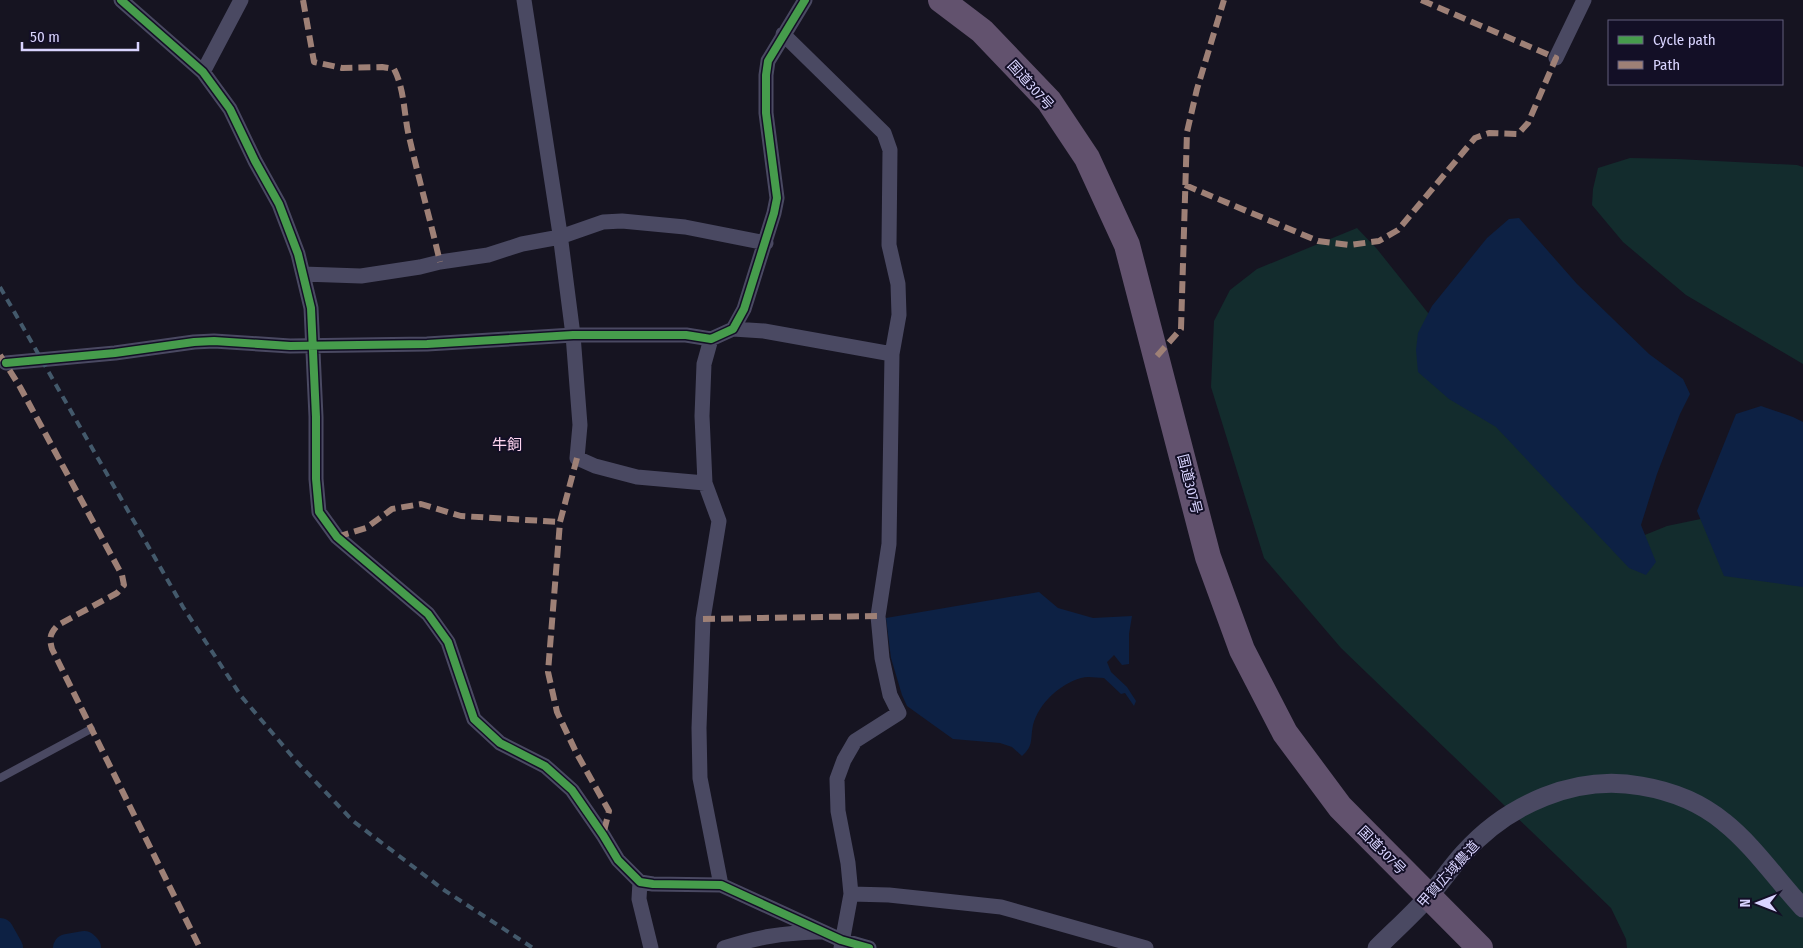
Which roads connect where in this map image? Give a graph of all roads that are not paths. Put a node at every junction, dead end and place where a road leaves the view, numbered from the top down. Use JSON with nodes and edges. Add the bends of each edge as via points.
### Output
{"nodes":[{"id":1,"x":120,"y":0,"type":"edge"},
{"id":2,"x":241,"y":0,"type":"edge"},
{"id":3,"x":524,"y":0,"type":"edge"},
{"id":4,"x":805,"y":0,"type":"edge"},
{"id":5,"x":941,"y":0,"type":"edge"},
{"id":6,"x":1584,"y":0,"type":"edge"},
{"id":7,"x":783,"y":34,"type":"junction"},
{"id":8,"x":1556,"y":58,"type":"dead end"},
{"id":9,"x":203,"y":72,"type":"junction"},
{"id":10,"x":560,"y":237,"type":"junction"},
{"id":11,"x":766,"y":243,"type":"junction"},
{"id":12,"x":303,"y":274,"type":"junction"},
{"id":13,"x":733,"y":329,"type":"junction"},
{"id":14,"x":573,"y":335,"type":"junction"},
{"id":15,"x":710,"y":339,"type":"junction"},
{"id":16,"x":314,"y":345,"type":"junction"},
{"id":17,"x":892,"y":354,"type":"junction"},
{"id":18,"x":6,"y":364,"type":"dead end"},
{"id":19,"x":705,"y":483,"type":"junction"},
{"id":20,"x":92,"y":729,"type":"dead end"},
{"id":21,"x":0,"y":778,"type":"edge"},
{"id":22,"x":640,"y":882,"type":"junction"},
{"id":23,"x":721,"y":885,"type":"junction"},
{"id":24,"x":851,"y":894,"type":"junction"},
{"id":25,"x":1429,"y":896,"type":"junction"},
{"id":26,"x":1803,"y":908,"type":"edge"},
{"id":27,"x":822,"y":932,"type":"junction"},
{"id":28,"x":1103,"y":942,"type":"edge"},
{"id":29,"x":841,"y":944,"type":"edge"},
{"id":30,"x":651,"y":948,"type":"edge"},
{"id":31,"x":724,"y":948,"type":"edge"},
{"id":32,"x":869,"y":948,"type":"edge"},
{"id":33,"x":1146,"y":948,"type":"edge"},
{"id":34,"x":1377,"y":948,"type":"edge"},
{"id":35,"x":1480,"y":948,"type":"edge"}],
"edges":[{"from":1,"to":9,"type":"street"},
{"from":2,"to":9,"type":"street"},
{"from":3,"to":10,"type":"street"},
{"from":4,"to":7,"type":"street"},
{"from":5,"to":25,"type":"highway","name":"国道307号","via":[[982,31],[1049,101],[1087,158],[1127,246],[1208,557],[1242,650],[1285,733],[1340,807]]},
{"from":6,"to":8,"type":"street"},
{"from":7,"to":11,"type":"street","via":[[768,61],[766,75],[766,113],[777,198]]},
{"from":7,"to":17,"type":"street","via":[[884,133],[890,150],[889,245],[898,284],[899,315]]},
{"from":9,"to":12,"type":"street","via":[[230,109],[279,204]]},
{"from":10,"to":11,"type":"street","via":[[603,222],[622,221],[685,227]]},
{"from":10,"to":12,"type":"street","via":[[488,255],[371,275]]},
{"from":10,"to":14,"type":"street"},
{"from":11,"to":13,"type":"street","via":[[744,309]]},
{"from":12,"to":16,"type":"street","via":[[312,308]]},
{"from":13,"to":15,"type":"street"},
{"from":13,"to":17,"type":"street","via":[[764,331]]},
{"from":14,"to":15,"type":"street","via":[[686,335]]},
{"from":14,"to":16,"type":"street","via":[[427,344]]},
{"from":14,"to":19,"type":"street","via":[[580,425],[577,458],[637,477]]},
{"from":15,"to":19,"type":"street","via":[[704,364],[702,416]]},
{"from":16,"to":18,"type":"street","via":[[194,342]]},
{"from":16,"to":22,"type":"street","via":[[319,512],[337,537],[428,614],[448,642],[474,720],[500,743],[545,766],[572,790],[618,860]]},
{"from":17,"to":24,"type":"street","via":[[889,544],[878,616],[890,695],[899,713],[855,742],[837,779],[838,811]]},
{"from":19,"to":23,"type":"street","via":[[718,521],[703,619],[700,778]]},
{"from":20,"to":21,"type":"lane"},
{"from":22,"to":23,"type":"street"},
{"from":22,"to":30,"type":"street","via":[[639,899]]},
{"from":23,"to":27,"type":"street"},
{"from":24,"to":28,"type":"street","via":[[1001,907]]},
{"from":24,"to":29,"type":"street"},
{"from":25,"to":26,"type":"street","name":"甲賀広域農道","via":[[1464,852],[1500,821],[1523,807],[1567,789],[1628,784],[1674,794],[1709,810],[1741,837]]},
{"from":25,"to":34,"type":"street","name":"甲賀広域農道"},
{"from":25,"to":35,"type":"highway","name":"国道307号"},
{"from":27,"to":29,"type":"street"},
{"from":27,"to":31,"type":"street","via":[[780,934]]},
{"from":28,"to":33,"type":"street"},
{"from":29,"to":32,"type":"street"}]}
